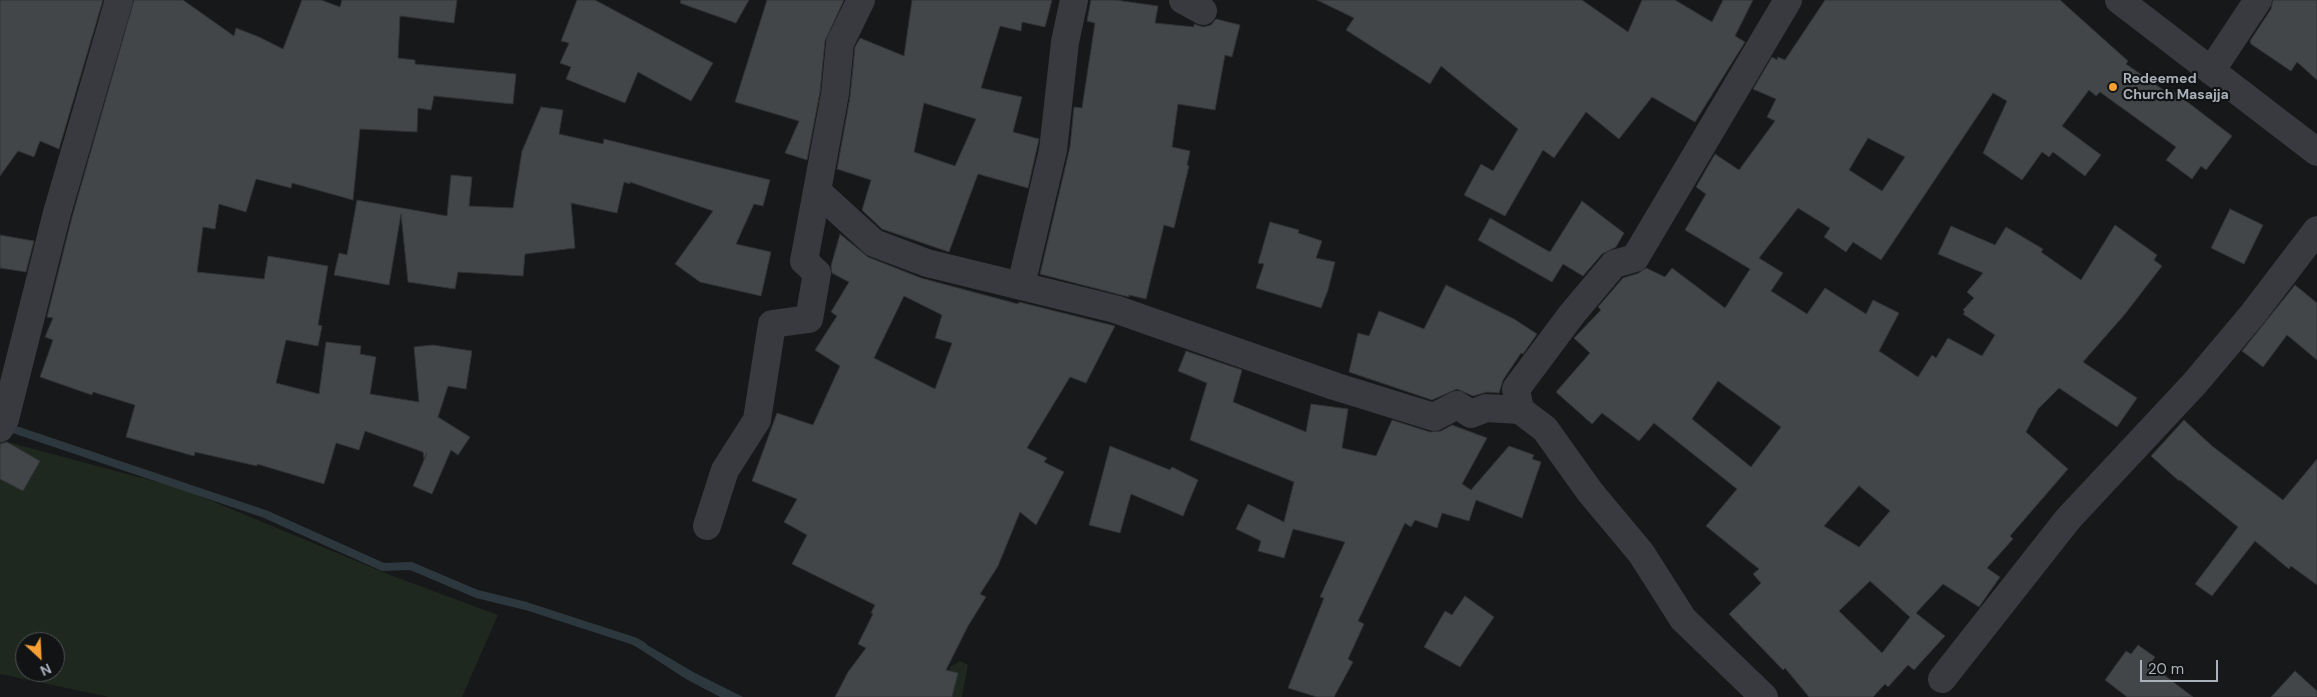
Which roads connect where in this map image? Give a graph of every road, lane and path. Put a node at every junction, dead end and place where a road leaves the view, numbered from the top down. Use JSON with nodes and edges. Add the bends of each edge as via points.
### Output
{"nodes":[{"id":1,"x":119,"y":0,"type":"edge"},
{"id":2,"x":861,"y":0,"type":"edge"},
{"id":3,"x":1074,"y":0,"type":"edge"},
{"id":4,"x":1788,"y":0,"type":"edge"},
{"id":5,"x":2119,"y":0,"type":"edge"},
{"id":6,"x":2258,"y":0,"type":"edge"},
{"id":7,"x":2211,"y":71,"type":"junction"},
{"id":8,"x":2317,"y":152,"type":"edge"},
{"id":9,"x":817,"y":191,"type":"junction"},
{"id":10,"x":2317,"y":230,"type":"edge"},
{"id":11,"x":1021,"y":285,"type":"junction"},
{"id":12,"x":1520,"y":410,"type":"junction"},
{"id":13,"x":3,"y":424,"type":"edge"},
{"id":14,"x":707,"y":526,"type":"dead end"},
{"id":15,"x":1942,"y":679,"type":"dead end"},
{"id":16,"x":1764,"y":697,"type":"edge"}],
"edges":[{"from":1,"to":13,"type":"street","via":[[57,213]]},
{"from":2,"to":9,"type":"street","via":[[840,43],[835,94]]},
{"from":3,"to":11,"type":"street","via":[[1065,42],[1053,150]]},
{"from":4,"to":12,"type":"street","via":[[1635,258],[1614,264],[1516,389]]},
{"from":5,"to":7,"type":"street"},
{"from":6,"to":7,"type":"street"},
{"from":7,"to":8,"type":"street"},
{"from":9,"to":11,"type":"street","via":[[874,243],[927,263]]},
{"from":9,"to":14,"type":"street","via":[[804,261],[817,273],[809,319],[772,324],[757,420],[724,470]]},
{"from":10,"to":15,"type":"street","via":[[2253,314],[2068,519]]},
{"from":11,"to":12,"type":"street","via":[[1115,309],[1270,365],[1434,417],[1457,405],[1471,414],[1486,408]]},
{"from":12,"to":16,"type":"street","via":[[1545,429],[1590,492],[1641,554],[1683,619]]}]}
